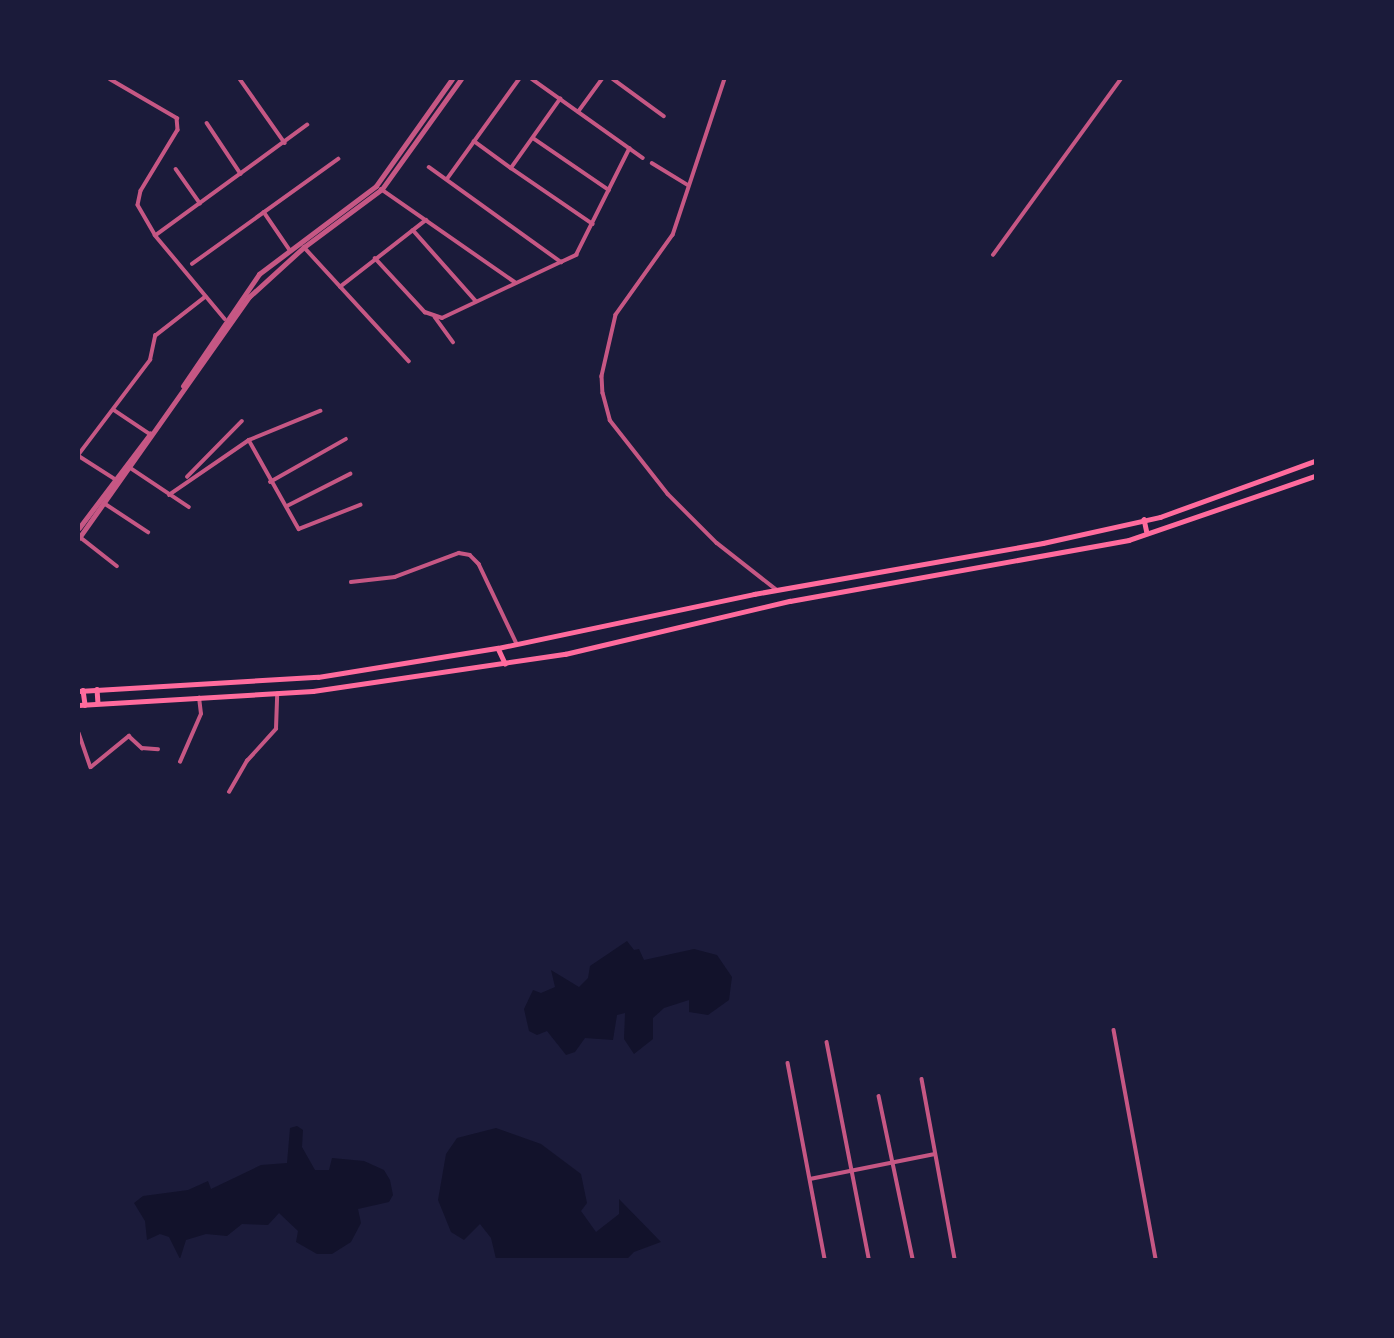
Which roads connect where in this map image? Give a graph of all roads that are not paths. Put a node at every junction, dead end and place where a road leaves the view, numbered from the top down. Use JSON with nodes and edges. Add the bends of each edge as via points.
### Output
{"nodes":[{"id":1,"x":110,"y":79,"type":"edge"},
{"id":2,"x":240,"y":79,"type":"edge"},
{"id":3,"x":452,"y":79,"type":"edge"},
{"id":4,"x":461,"y":79,"type":"edge"},
{"id":5,"x":519,"y":79,"type":"edge"},
{"id":6,"x":533,"y":79,"type":"edge"},
{"id":7,"x":603,"y":79,"type":"edge"},
{"id":8,"x":614,"y":79,"type":"edge"},
{"id":9,"x":725,"y":79,"type":"edge"},
{"id":10,"x":1121,"y":79,"type":"edge"},
{"id":11,"x":560,"y":99,"type":"junction"},
{"id":12,"x":432,"y":106,"type":"junction"},
{"id":13,"x":438,"y":110,"type":"junction"},
{"id":14,"x":578,"y":112,"type":"junction"},
{"id":15,"x":664,"y":116,"type":"dead end"},
{"id":16,"x":207,"y":123,"type":"dead end"},
{"id":17,"x":307,"y":125,"type":"dead end"},
{"id":18,"x":413,"y":134,"type":"junction"},
{"id":19,"x":533,"y":138,"type":"junction"},
{"id":20,"x":419,"y":139,"type":"junction"},
{"id":21,"x":474,"y":141,"type":"junction"},
{"id":22,"x":285,"y":143,"type":"junction"},
{"id":23,"x":629,"y":149,"type":"junction"},
{"id":24,"x":643,"y":158,"type":"dead end"},
{"id":25,"x":338,"y":159,"type":"dead end"},
{"id":26,"x":652,"y":163,"type":"dead end"},
{"id":27,"x":429,"y":167,"type":"dead end"},
{"id":28,"x":511,"y":168,"type":"junction"},
{"id":29,"x":176,"y":169,"type":"dead end"},
{"id":30,"x":241,"y":174,"type":"junction"},
{"id":31,"x":447,"y":179,"type":"junction"},
{"id":32,"x":688,"y":185,"type":"junction"},
{"id":33,"x":379,"y":188,"type":"junction"},
{"id":34,"x":609,"y":190,"type":"junction"},
{"id":35,"x":200,"y":203,"type":"junction"},
{"id":36,"x":264,"y":212,"type":"junction"},
{"id":37,"x":426,"y":220,"type":"junction"},
{"id":38,"x":593,"y":224,"type":"junction"},
{"id":39,"x":413,"y":230,"type":"junction"},
{"id":40,"x":155,"y":235,"type":"junction"},
{"id":41,"x":304,"y":247,"type":"junction"},
{"id":42,"x":290,"y":250,"type":"junction"},
{"id":43,"x":993,"y":255,"type":"dead end"},
{"id":44,"x":375,"y":258,"type":"junction"},
{"id":45,"x":561,"y":262,"type":"junction"},
{"id":46,"x":192,"y":264,"type":"dead end"},
{"id":47,"x":515,"y":282,"type":"junction"},
{"id":48,"x":340,"y":287,"type":"junction"},
{"id":49,"x":205,"y":297,"type":"junction"},
{"id":50,"x":477,"y":301,"type":"junction"},
{"id":51,"x":435,"y":317,"type":"junction"},
{"id":52,"x":225,"y":319,"type":"junction"},
{"id":53,"x":453,"y":342,"type":"dead end"},
{"id":54,"x":409,"y":361,"type":"dead end"},
{"id":55,"x":114,"y":411,"type":"junction"},
{"id":56,"x":320,"y":411,"type":"dead end"},
{"id":57,"x":242,"y":421,"type":"dead end"},
{"id":58,"x":151,"y":435,"type":"junction"},
{"id":59,"x":346,"y":439,"type":"dead end"},
{"id":60,"x":249,"y":440,"type":"junction"},
{"id":61,"x":79,"y":455,"type":"edge"},
{"id":62,"x":1315,"y":461,"type":"edge"},
{"id":63,"x":129,"y":467,"type":"junction"},
{"id":64,"x":350,"y":474,"type":"dead end"},
{"id":65,"x":1315,"y":476,"type":"edge"},
{"id":66,"x":116,"y":480,"type":"junction"},
{"id":67,"x":184,"y":481,"type":"junction"},
{"id":68,"x":270,"y":482,"type":"junction"},
{"id":69,"x":169,"y":495,"type":"junction"},
{"id":70,"x":104,"y":503,"type":"junction"},
{"id":71,"x":360,"y":505,"type":"dead end"},
{"id":72,"x":287,"y":506,"type":"junction"},
{"id":73,"x":189,"y":508,"type":"dead end"},
{"id":74,"x":1144,"y":519,"type":"junction"},
{"id":75,"x":79,"y":528,"type":"edge"},
{"id":76,"x":148,"y":532,"type":"dead end"},
{"id":77,"x":1147,"y":533,"type":"junction"},
{"id":78,"x":79,"y":537,"type":"edge"},
{"id":79,"x":117,"y":566,"type":"dead end"},
{"id":80,"x":351,"y":582,"type":"dead end"},
{"id":81,"x":777,"y":590,"type":"junction"},
{"id":82,"x":517,"y":644,"type":"junction"},
{"id":83,"x":498,"y":648,"type":"junction"},
{"id":84,"x":505,"y":663,"type":"junction"},
{"id":85,"x":97,"y":689,"type":"junction"},
{"id":86,"x":81,"y":690,"type":"edge"},
{"id":87,"x":277,"y":694,"type":"junction"},
{"id":88,"x":198,"y":696,"type":"junction"},
{"id":89,"x":98,"y":703,"type":"junction"},
{"id":90,"x":82,"y":705,"type":"edge"},
{"id":91,"x":79,"y":733,"type":"edge"},
{"id":92,"x":158,"y":749,"type":"dead end"},
{"id":93,"x":180,"y":762,"type":"dead end"},
{"id":94,"x":229,"y":792,"type":"dead end"},
{"id":95,"x":1114,"y":1030,"type":"dead end"},
{"id":96,"x":827,"y":1042,"type":"dead end"},
{"id":97,"x":788,"y":1063,"type":"dead end"},
{"id":98,"x":922,"y":1079,"type":"dead end"},
{"id":99,"x":879,"y":1096,"type":"dead end"},
{"id":100,"x":936,"y":1154,"type":"junction"},
{"id":101,"x":893,"y":1163,"type":"junction"},
{"id":102,"x":852,"y":1171,"type":"junction"},
{"id":103,"x":810,"y":1179,"type":"junction"},
{"id":104,"x":825,"y":1259,"type":"edge"},
{"id":105,"x":869,"y":1259,"type":"edge"},
{"id":106,"x":913,"y":1259,"type":"edge"},
{"id":107,"x":955,"y":1259,"type":"edge"},
{"id":108,"x":1156,"y":1259,"type":"edge"}],
"edges":[{"from":1,"to":40,"type":"street","via":[[179,123],[138,198],[141,215]]},
{"from":2,"to":22,"type":"street"},
{"from":3,"to":12,"type":"street"},
{"from":4,"to":13,"type":"street"},
{"from":5,"to":21,"type":"street"},
{"from":6,"to":11,"type":"street"},
{"from":7,"to":14,"type":"street"},
{"from":8,"to":15,"type":"street"},
{"from":9,"to":32,"type":"street"},
{"from":10,"to":43,"type":"street"},
{"from":11,"to":14,"type":"street"},
{"from":11,"to":19,"type":"street"},
{"from":12,"to":13,"type":"street"},
{"from":12,"to":18,"type":"street"},
{"from":13,"to":20,"type":"street"},
{"from":14,"to":23,"type":"street"},
{"from":16,"to":30,"type":"street"},
{"from":17,"to":22,"type":"street"},
{"from":18,"to":20,"type":"street"},
{"from":18,"to":33,"type":"street"},
{"from":19,"to":28,"type":"street"},
{"from":19,"to":34,"type":"street"},
{"from":20,"to":33,"type":"street"},
{"from":21,"to":28,"type":"street"},
{"from":21,"to":31,"type":"street"},
{"from":22,"to":30,"type":"street"},
{"from":23,"to":24,"type":"street"},
{"from":23,"to":34,"type":"street"},
{"from":25,"to":36,"type":"street"},
{"from":26,"to":32,"type":"street"},
{"from":27,"to":31,"type":"street"},
{"from":28,"to":38,"type":"street"},
{"from":29,"to":35,"type":"street"},
{"from":30,"to":35,"type":"street"},
{"from":31,"to":45,"type":"street"},
{"from":32,"to":81,"type":"street","via":[[673,235],[617,316],[602,376],[603,393],[610,420],[668,494],[717,542]]},
{"from":33,"to":37,"type":"street"},
{"from":33,"to":41,"type":"street"},
{"from":33,"to":42,"type":"street"},
{"from":34,"to":38,"type":"street"},
{"from":35,"to":40,"type":"street"},
{"from":36,"to":42,"type":"street"},
{"from":36,"to":46,"type":"street"},
{"from":37,"to":39,"type":"street"},
{"from":37,"to":47,"type":"street"},
{"from":38,"to":45,"type":"street","via":[[576,255]]},
{"from":39,"to":44,"type":"street"},
{"from":39,"to":50,"type":"street"},
{"from":40,"to":49,"type":"street"},
{"from":41,"to":48,"type":"street"},
{"from":41,"to":58,"type":"street","via":[[249,297]]},
{"from":42,"to":52,"type":"street","via":[[259,274]]},
{"from":44,"to":48,"type":"street"},
{"from":44,"to":51,"type":"street"},
{"from":45,"to":47,"type":"street"},
{"from":47,"to":50,"type":"street"},
{"from":48,"to":54,"type":"street"},
{"from":49,"to":52,"type":"street"},
{"from":49,"to":55,"type":"street","via":[[155,336],[150,360]]},
{"from":50,"to":51,"type":"street"},
{"from":51,"to":53,"type":"street"},
{"from":52,"to":58,"type":"street"},
{"from":55,"to":58,"type":"street"},
{"from":55,"to":61,"type":"street"},
{"from":56,"to":60,"type":"street"},
{"from":57,"to":67,"type":"street"},
{"from":58,"to":63,"type":"street"},
{"from":58,"to":66,"type":"street"},
{"from":59,"to":68,"type":"street"},
{"from":60,"to":67,"type":"street"},
{"from":60,"to":68,"type":"street"},
{"from":61,"to":66,"type":"street"},
{"from":62,"to":74,"type":"main road"},
{"from":63,"to":66,"type":"street"},
{"from":63,"to":69,"type":"street"},
{"from":64,"to":72,"type":"street"},
{"from":65,"to":77,"type":"main road"},
{"from":66,"to":70,"type":"street"},
{"from":66,"to":75,"type":"street"},
{"from":67,"to":69,"type":"street"},
{"from":68,"to":72,"type":"street"},
{"from":69,"to":73,"type":"street"},
{"from":70,"to":76,"type":"street"},
{"from":70,"to":78,"type":"street"},
{"from":71,"to":72,"type":"street","via":[[299,529]]},
{"from":74,"to":77,"type":"main road"},
{"from":74,"to":81,"type":"main road","via":[[1043,543]]},
{"from":77,"to":84,"type":"main road","via":[[1048,557],[790,601],[565,654]]},
{"from":78,"to":79,"type":"street"},
{"from":80,"to":82,"type":"street","via":[[395,577],[459,553],[470,555],[479,564]]},
{"from":81,"to":82,"type":"main road"},
{"from":82,"to":83,"type":"main road"},
{"from":83,"to":84,"type":"main road"},
{"from":83,"to":85,"type":"main road","via":[[318,677]]},
{"from":84,"to":87,"type":"main road"},
{"from":85,"to":86,"type":"main road"},
{"from":85,"to":89,"type":"main road"},
{"from":86,"to":90,"type":"main road"},
{"from":87,"to":88,"type":"main road"},
{"from":87,"to":94,"type":"street","via":[[276,729],[247,761]]},
{"from":88,"to":89,"type":"main road"},
{"from":88,"to":93,"type":"street","via":[[201,714]]},
{"from":89,"to":90,"type":"main road"},
{"from":91,"to":92,"type":"street","via":[[91,767],[129,736],[142,748]]},
{"from":95,"to":108,"type":"street"},
{"from":96,"to":102,"type":"street"},
{"from":97,"to":103,"type":"street"},
{"from":98,"to":100,"type":"street"},
{"from":99,"to":101,"type":"street"},
{"from":100,"to":101,"type":"street"},
{"from":100,"to":107,"type":"street"},
{"from":101,"to":102,"type":"street"},
{"from":101,"to":106,"type":"street"},
{"from":102,"to":103,"type":"street"},
{"from":102,"to":105,"type":"street"},
{"from":103,"to":104,"type":"street"}]}
